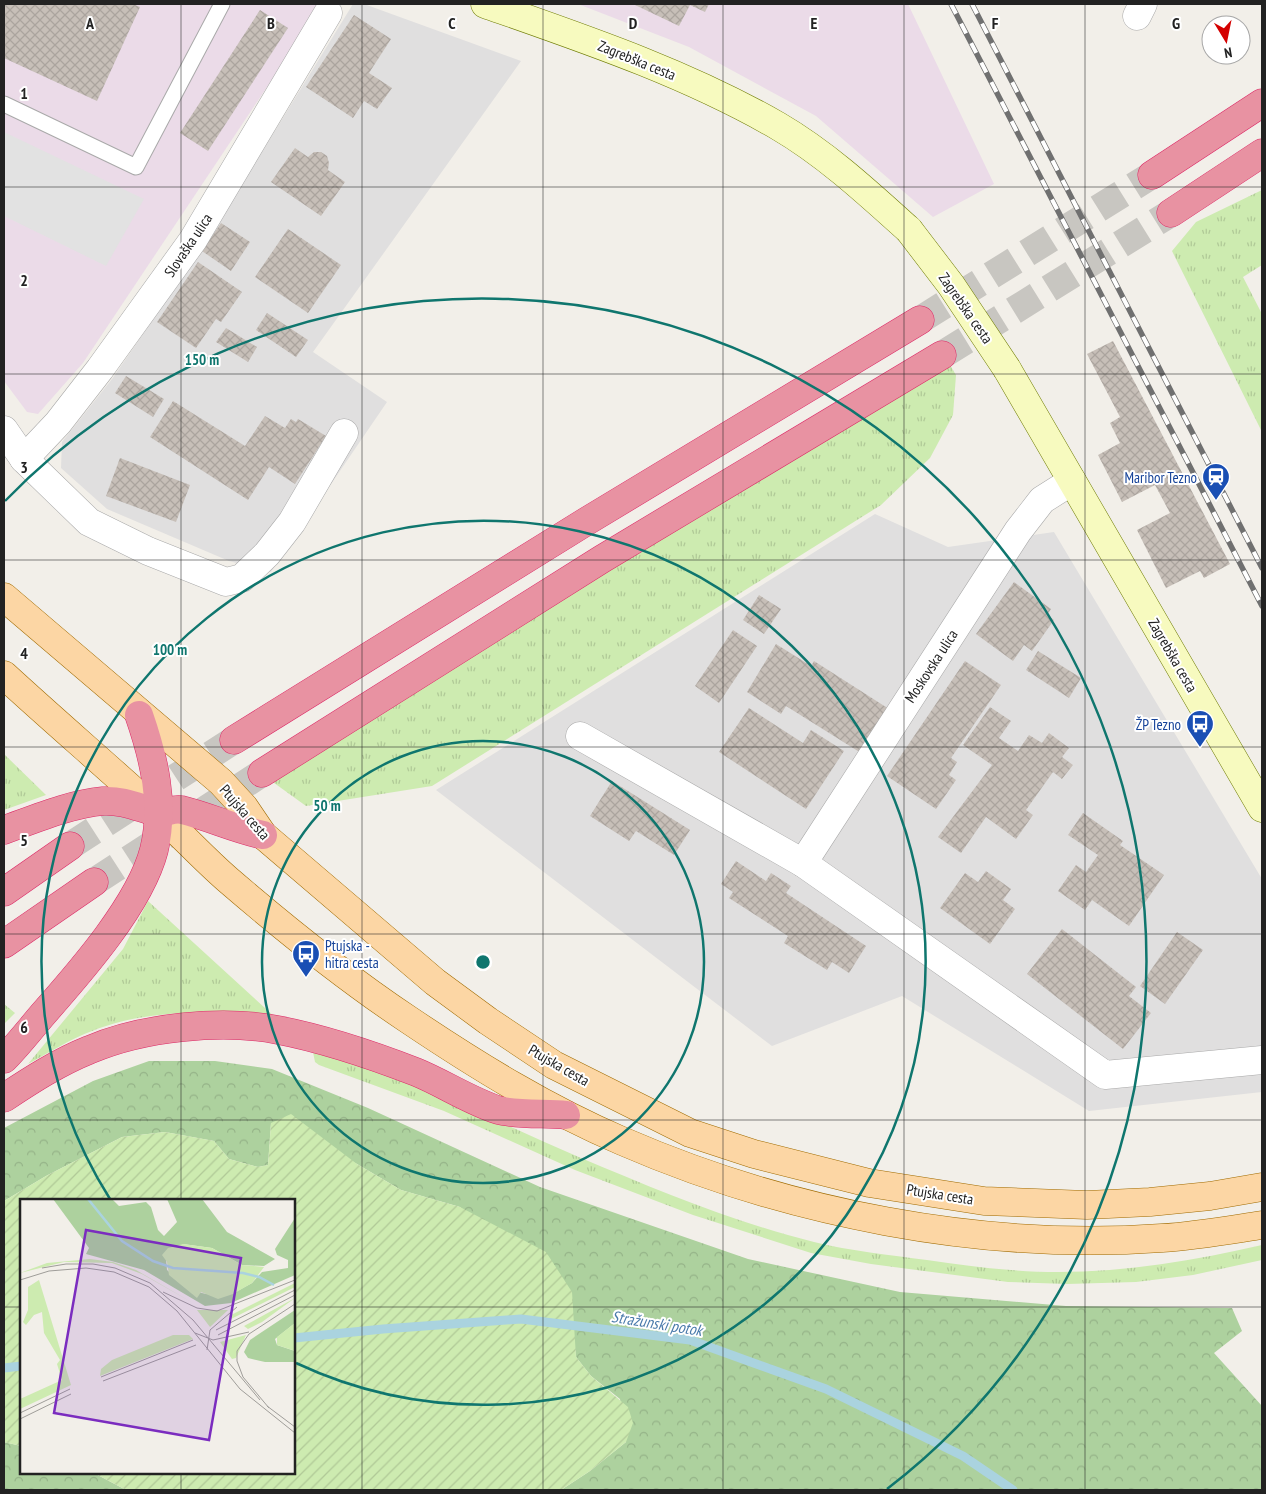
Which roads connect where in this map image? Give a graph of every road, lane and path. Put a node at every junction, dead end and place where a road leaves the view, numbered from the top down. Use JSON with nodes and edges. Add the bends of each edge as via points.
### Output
{"nodes":[{"id":1,"x":222,"y":4,"type":"edge"},
{"id":2,"x":485,"y":4,"type":"edge"},
{"id":3,"x":328,"y":14,"type":"dead end"},
{"id":4,"x":1262,"y":103,"type":"edge"},
{"id":5,"x":4,"y":104,"type":"edge"},
{"id":6,"x":1262,"y":153,"type":"edge"},
{"id":7,"x":1152,"y":175,"type":"tunnel mouth"},
{"id":8,"x":1171,"y":213,"type":"tunnel mouth"},
{"id":9,"x":920,"y":320,"type":"tunnel mouth"},
{"id":10,"x":942,"y":355,"type":"tunnel mouth"},
{"id":11,"x":4,"y":430,"type":"edge"},
{"id":12,"x":344,"y":434,"type":"dead end"},
{"id":13,"x":24,"y":459,"type":"junction"},
{"id":14,"x":1072,"y":480,"type":"junction"},
{"id":15,"x":4,"y":597,"type":"edge"},
{"id":16,"x":4,"y":675,"type":"edge"},
{"id":17,"x":139,"y":715,"type":"junction"},
{"id":18,"x":580,"y":736,"type":"dead end"},
{"id":19,"x":234,"y":740,"type":"tunnel mouth"},
{"id":20,"x":262,"y":773,"type":"tunnel mouth"},
{"id":21,"x":1262,"y":808,"type":"edge"},
{"id":22,"x":158,"y":813,"type":"junction"},
{"id":23,"x":4,"y":830,"type":"edge"},
{"id":24,"x":262,"y":835,"type":"junction"},
{"id":25,"x":70,"y":846,"type":"tunnel mouth"},
{"id":26,"x":803,"y":863,"type":"junction"},
{"id":27,"x":94,"y":882,"type":"tunnel mouth"},
{"id":28,"x":4,"y":892,"type":"edge"},
{"id":29,"x":4,"y":944,"type":"edge"},
{"id":30,"x":4,"y":1059,"type":"edge"},
{"id":31,"x":1262,"y":1060,"type":"edge"},
{"id":32,"x":4,"y":1098,"type":"edge"},
{"id":33,"x":566,"y":1115,"type":"junction"},
{"id":34,"x":1262,"y":1187,"type":"edge"},
{"id":35,"x":1262,"y":1225,"type":"edge"}],
"edges":[{"from":1,"to":5,"type":"lane","via":[[136,167]]},
{"from":2,"to":14,"type":"street","name":"Zagrebška cesta","bridge":true,"via":[[652,63],[779,127],[848,176],[909,230],[951,284],[1007,369]]},
{"from":3,"to":13,"type":"street","name":"Slovaška ulica","via":[[193,240],[100,369],[58,423]]},
{"from":4,"to":7,"type":"highway"},
{"from":6,"to":8,"type":"highway"},
{"from":9,"to":19,"type":"highway"},
{"from":10,"to":20,"type":"highway","via":[[602,559]]},
{"from":11,"to":13,"type":"street"},
{"from":12,"to":13,"type":"street","via":[[292,522],[267,554],[242,578],[226,582],[148,551],[90,522]]},
{"from":14,"to":21,"type":"street","name":"Zagrebška cesta"},
{"from":14,"to":26,"type":"street","name":"Moskovska ulica","via":[[1042,500],[1018,531]]},
{"from":15,"to":17,"type":"main road","name":"Ptujska cesta"},
{"from":16,"to":22,"type":"main road"},
{"from":17,"to":22,"type":"highway","via":[[155,768]]},
{"from":17,"to":24,"type":"main road","name":"Ptujska cesta","via":[[220,782],[244,807]]},
{"from":18,"to":26,"type":"street"},
{"from":22,"to":23,"type":"highway","via":[[124,801],[102,801],[49,814]]},
{"from":22,"to":24,"type":"highway","via":[[179,810]]},
{"from":22,"to":30,"type":"highway","via":[[151,857],[116,924]]},
{"from":22,"to":33,"type":"main road","via":[[225,877],[295,935],[407,1019]]},
{"from":24,"to":34,"type":"main road","name":"Ptujska cesta","via":[[435,982],[488,1021],[554,1065],[690,1134],[870,1183],[984,1201],[1087,1205],[1150,1202]]},
{"from":25,"to":28,"type":"highway"},
{"from":26,"to":31,"type":"street","via":[[1105,1075]]},
{"from":27,"to":29,"type":"highway"},
{"from":32,"to":33,"type":"highway","via":[[33,1079],[106,1043],[144,1033],[208,1025],[301,1035],[416,1072],[499,1110]]},
{"from":33,"to":35,"type":"main road","via":[[703,1173],[763,1193],[865,1217],[986,1236],[1087,1240],[1164,1238]]}]}
